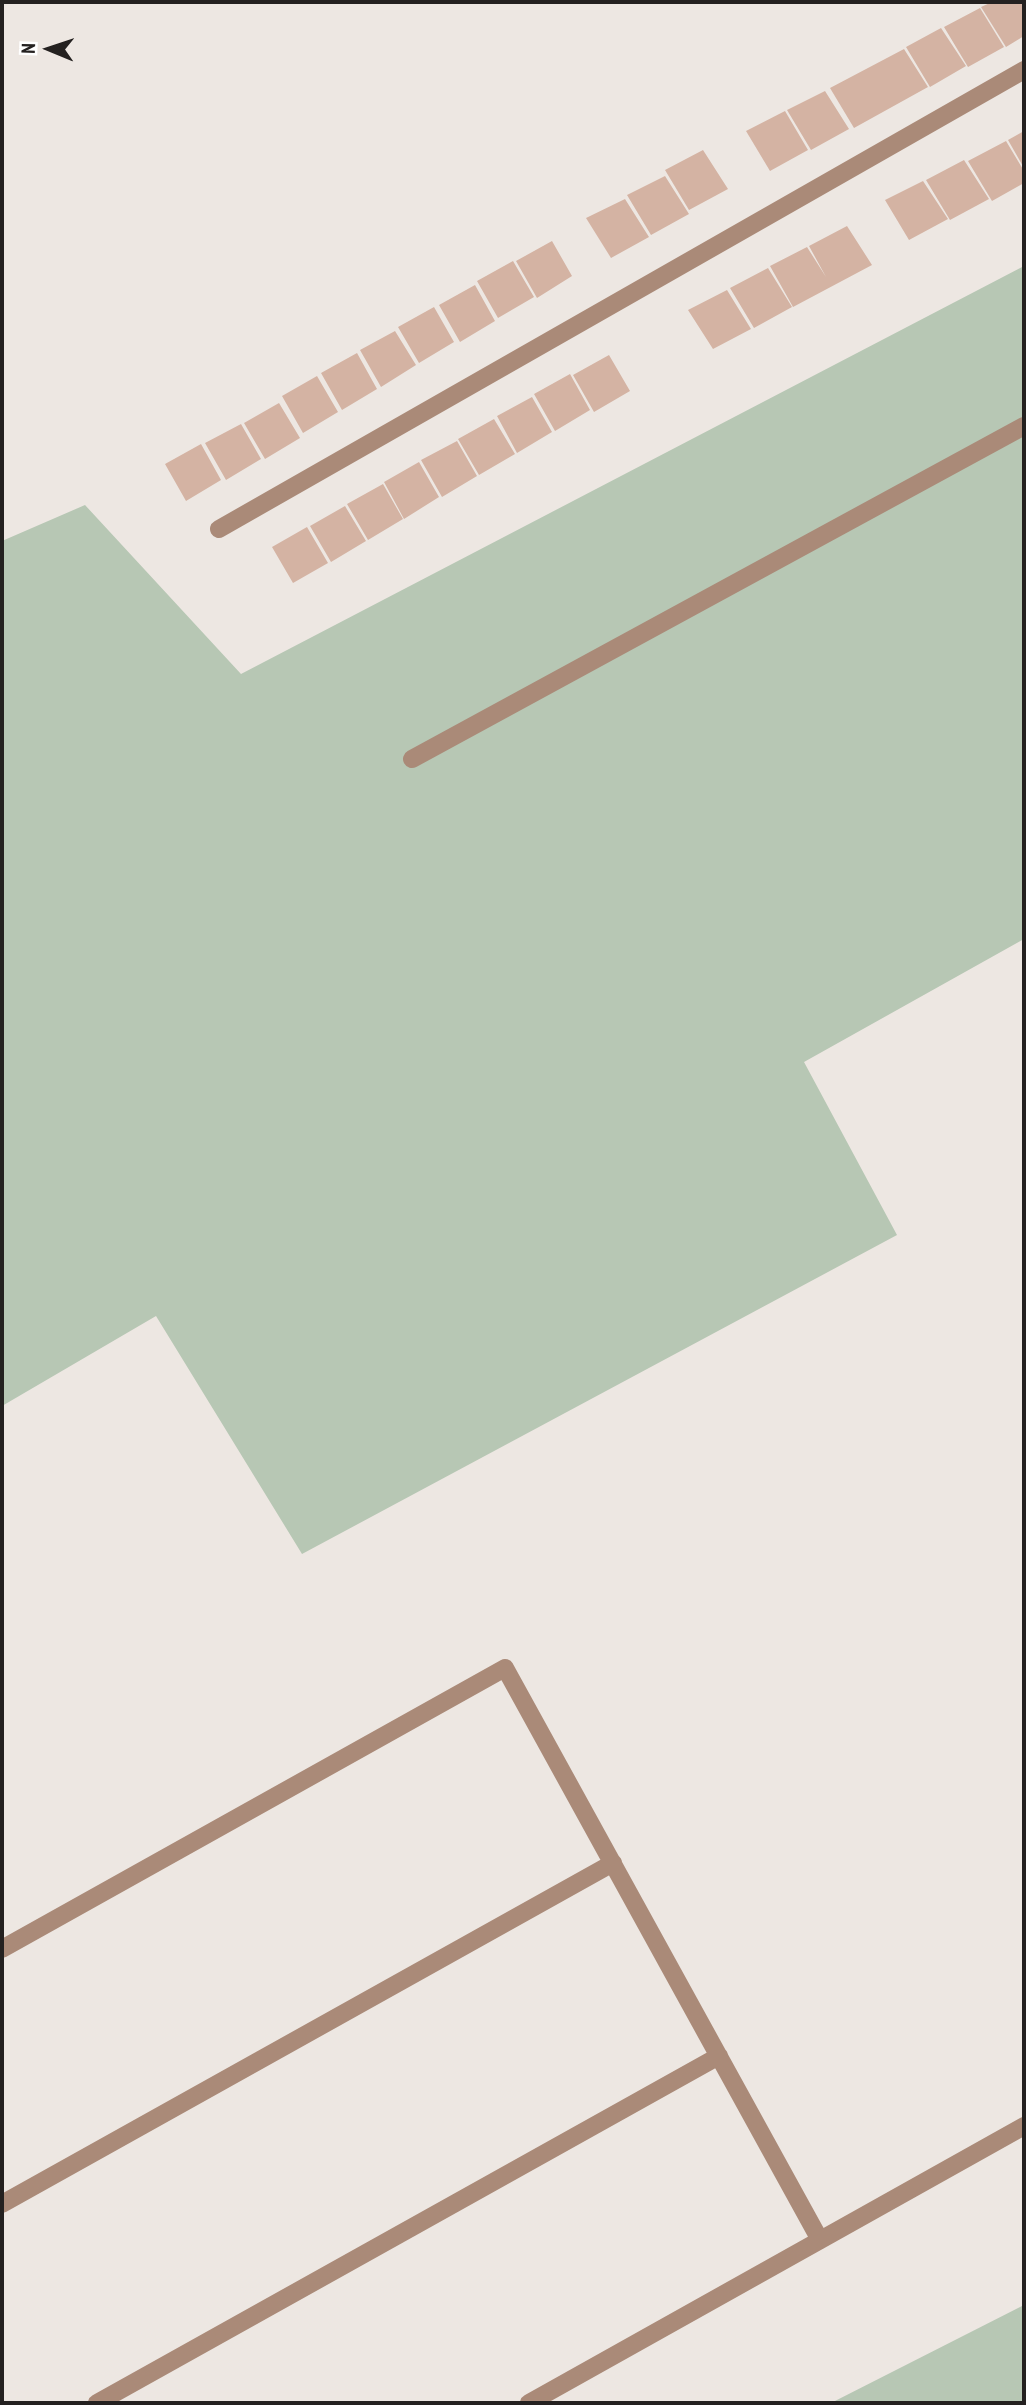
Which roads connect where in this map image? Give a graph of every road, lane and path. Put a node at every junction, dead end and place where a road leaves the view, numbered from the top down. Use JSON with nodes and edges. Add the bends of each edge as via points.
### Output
{"nodes":[{"id":1,"x":1024,"y":70,"type":"edge"},
{"id":2,"x":1024,"y":426,"type":"edge"},
{"id":3,"x":219,"y":529,"type":"dead end"},
{"id":4,"x":412,"y":759,"type":"dead end"},
{"id":5,"x":612,"y":1863,"type":"junction"},
{"id":6,"x":2,"y":1949,"type":"edge"},
{"id":7,"x":719,"y":2056,"type":"junction"},
{"id":8,"x":1024,"y":2126,"type":"edge"},
{"id":9,"x":2,"y":2204,"type":"edge"},
{"id":10,"x":820,"y":2240,"type":"junction"},
{"id":11,"x":97,"y":2403,"type":"edge"},
{"id":12,"x":529,"y":2403,"type":"edge"}],
"edges":[{"from":1,"to":3,"type":"street"},
{"from":2,"to":4,"type":"street"},
{"from":5,"to":6,"type":"street","via":[[505,1668]]},
{"from":5,"to":7,"type":"street"},
{"from":5,"to":9,"type":"street"},
{"from":7,"to":10,"type":"street"},
{"from":7,"to":11,"type":"street"},
{"from":8,"to":10,"type":"street"},
{"from":10,"to":12,"type":"street"}]}
